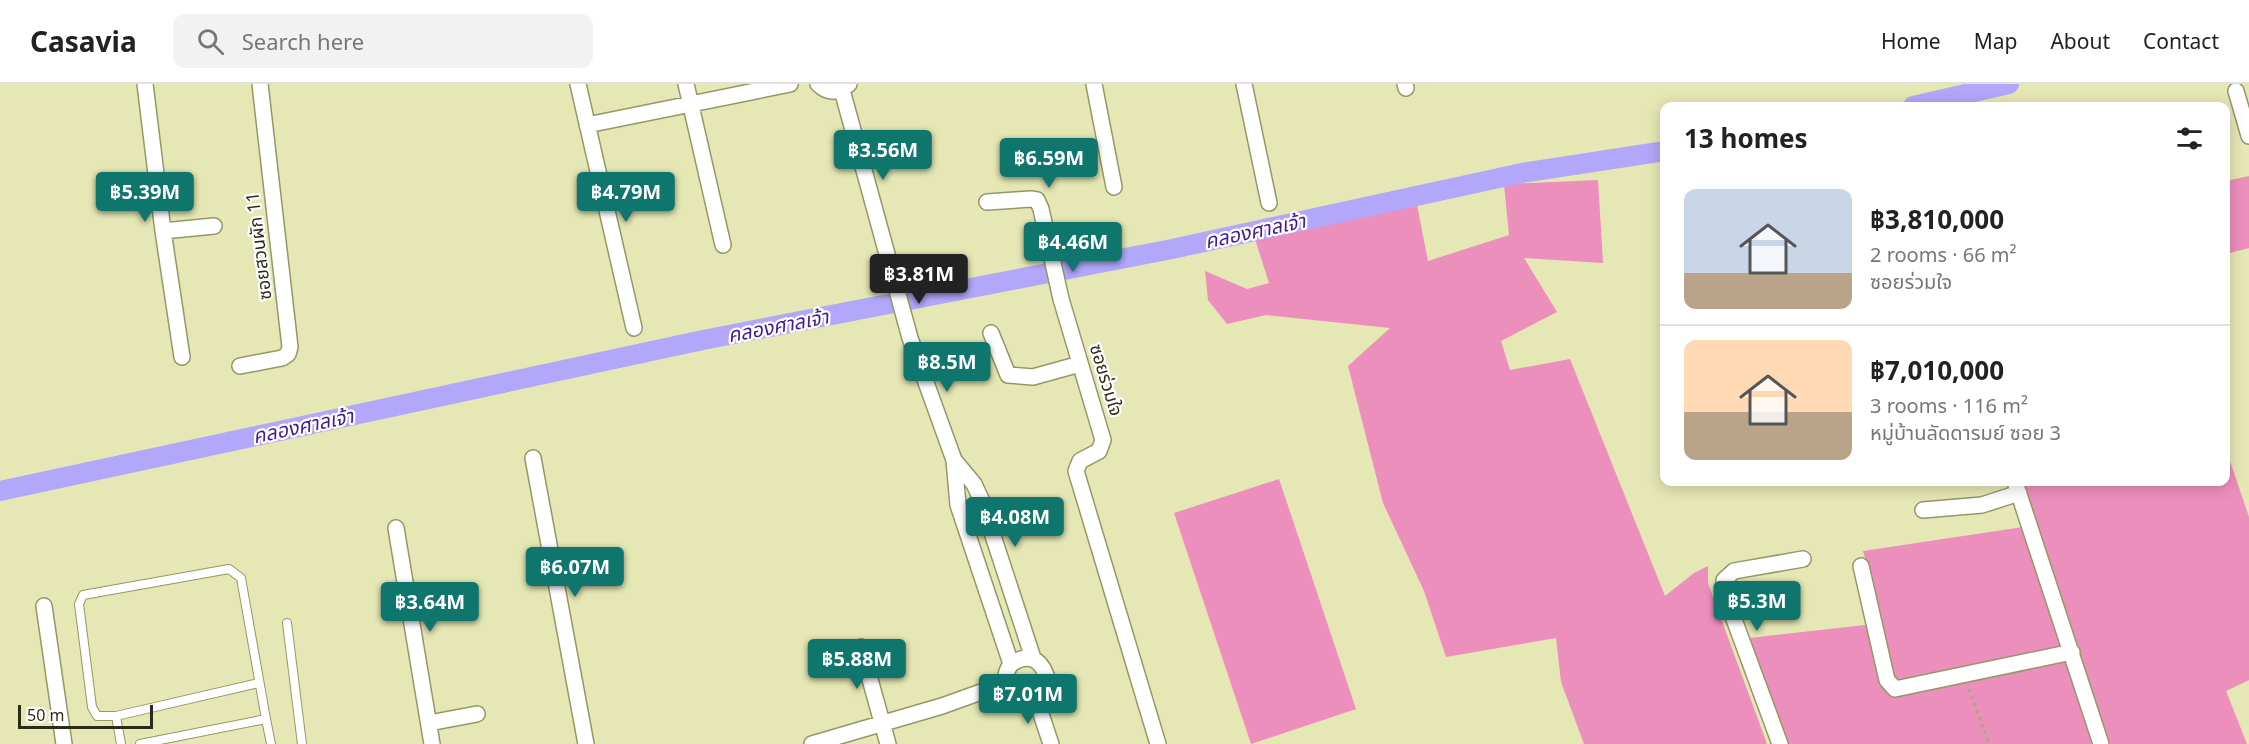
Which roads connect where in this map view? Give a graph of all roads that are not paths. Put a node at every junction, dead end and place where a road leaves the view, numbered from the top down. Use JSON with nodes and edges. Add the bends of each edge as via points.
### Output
{"nodes":[{"id":1,"x":145,"y":84,"type":"edge"},
{"id":2,"x":260,"y":84,"type":"edge"},
{"id":3,"x":578,"y":84,"type":"edge"},
{"id":4,"x":686,"y":84,"type":"edge"},
{"id":5,"x":790,"y":84,"type":"edge"},
{"id":6,"x":818,"y":84,"type":"edge"},
{"id":7,"x":1094,"y":84,"type":"edge"},
{"id":8,"x":1244,"y":84,"type":"edge"},
{"id":9,"x":846,"y":87,"type":"edge"},
{"id":10,"x":2236,"y":91,"type":"dead end"},
{"id":11,"x":691,"y":105,"type":"junction"},
{"id":12,"x":587,"y":125,"type":"junction"},
{"id":13,"x":2249,"y":136,"type":"edge"},
{"id":14,"x":1114,"y":187,"type":"dead end"},
{"id":15,"x":987,"y":202,"type":"dead end"},
{"id":16,"x":1269,"y":203,"type":"dead end"},
{"id":17,"x":214,"y":226,"type":"dead end"},
{"id":18,"x":163,"y":231,"type":"junction"},
{"id":19,"x":723,"y":245,"type":"dead end"},
{"id":20,"x":634,"y":328,"type":"dead end"},
{"id":21,"x":991,"y":333,"type":"dead end"},
{"id":22,"x":182,"y":357,"type":"dead end"},
{"id":23,"x":1080,"y":364,"type":"junction"},
{"id":24,"x":240,"y":366,"type":"dead end"},
{"id":25,"x":532,"y":458,"type":"dead end"},
{"id":26,"x":954,"y":460,"type":"junction"},
{"id":27,"x":2017,"y":487,"type":"edge"},
{"id":28,"x":1923,"y":510,"type":"dead end"},
{"id":29,"x":396,"y":528,"type":"dead end"},
{"id":30,"x":1803,"y":559,"type":"dead end"},
{"id":31,"x":1860,"y":566,"type":"dead end"},
{"id":32,"x":44,"y":606,"type":"dead end"},
{"id":33,"x":287,"y":623,"type":"dead end"},
{"id":34,"x":861,"y":647,"type":"dead end"},
{"id":35,"x":2072,"y":652,"type":"junction"},
{"id":36,"x":1033,"y":658,"type":"junction"},
{"id":37,"x":1011,"y":664,"type":"junction"},
{"id":38,"x":259,"y":683,"type":"junction"},
{"id":39,"x":1006,"y":683,"type":"junction"},
{"id":40,"x":1035,"y":696,"type":"junction"},
{"id":41,"x":477,"y":714,"type":"dead end"},
{"id":42,"x":116,"y":716,"type":"junction"},
{"id":43,"x":266,"y":719,"type":"junction"},
{"id":44,"x":429,"y":723,"type":"junction"},
{"id":45,"x":884,"y":724,"type":"junction"},
{"id":46,"x":64,"y":744,"type":"edge"},
{"id":47,"x":121,"y":744,"type":"edge"},
{"id":48,"x":140,"y":744,"type":"edge"},
{"id":49,"x":271,"y":744,"type":"edge"},
{"id":50,"x":302,"y":744,"type":"edge"},
{"id":51,"x":432,"y":744,"type":"edge"},
{"id":52,"x":586,"y":744,"type":"edge"},
{"id":53,"x":812,"y":744,"type":"edge"},
{"id":54,"x":888,"y":744,"type":"edge"},
{"id":55,"x":1051,"y":744,"type":"edge"},
{"id":56,"x":1158,"y":744,"type":"edge"},
{"id":57,"x":1780,"y":744,"type":"edge"},
{"id":58,"x":2101,"y":744,"type":"edge"}],
"edges":[{"from":1,"to":18,"type":"street"},
{"from":2,"to":24,"type":"street","name":"ซอยสวนผัก 11","via":[[290,347],[282,358]]},
{"from":3,"to":12,"type":"street"},
{"from":4,"to":11,"type":"street"},
{"from":5,"to":11,"type":"street"},
{"from":6,"to":9,"type":"street","via":[[826,90]]},
{"from":7,"to":14,"type":"street"},
{"from":8,"to":16,"type":"street"},
{"from":9,"to":26,"type":"street","via":[[910,338]]},
{"from":10,"to":13,"type":"street"},
{"from":11,"to":12,"type":"street"},
{"from":11,"to":19,"type":"street"},
{"from":12,"to":20,"type":"street"},
{"from":15,"to":23,"type":"street","name":"ซอยร่วมใจ","via":[[1037,200]]},
{"from":17,"to":18,"type":"street"},
{"from":18,"to":22,"type":"street"},
{"from":21,"to":23,"type":"street","via":[[1008,375],[1033,377]]},
{"from":23,"to":56,"type":"street","name":"ซอยร่วมใจ","via":[[1103,440],[1099,451],[1080,460],[1076,471]]},
{"from":25,"to":52,"type":"street"},
{"from":26,"to":36,"type":"street","via":[[981,499]]},
{"from":26,"to":37,"type":"street","via":[[958,505]]},
{"from":27,"to":28,"type":"street","via":[[1982,505]]},
{"from":27,"to":35,"type":"street"},
{"from":29,"to":44,"type":"street"},
{"from":30,"to":57,"type":"street","via":[[1734,571],[1724,580],[1728,603]]},
{"from":31,"to":35,"type":"street","via":[[1891,687],[1901,689]]},
{"from":32,"to":46,"type":"street"},
{"from":33,"to":50,"type":"lane"},
{"from":34,"to":45,"type":"street"},
{"from":35,"to":58,"type":"street"},
{"from":36,"to":37,"type":"street"},
{"from":36,"to":40,"type":"street","via":[[1046,675],[1042,691]]},
{"from":37,"to":39,"type":"street"},
{"from":38,"to":42,"type":"lane"},
{"from":38,"to":42,"type":"lane","via":[[237,572],[229,568],[90,592],[83,595],[79,604],[92,708],[97,716]]},
{"from":38,"to":43,"type":"lane"},
{"from":39,"to":40,"type":"street","via":[[1014,695]]},
{"from":39,"to":45,"type":"street"},
{"from":40,"to":55,"type":"street"},
{"from":41,"to":44,"type":"street"},
{"from":42,"to":47,"type":"lane"},
{"from":43,"to":48,"type":"lane"},
{"from":43,"to":49,"type":"lane"},
{"from":44,"to":51,"type":"street"},
{"from":45,"to":53,"type":"street"},
{"from":45,"to":54,"type":"street"}]}
